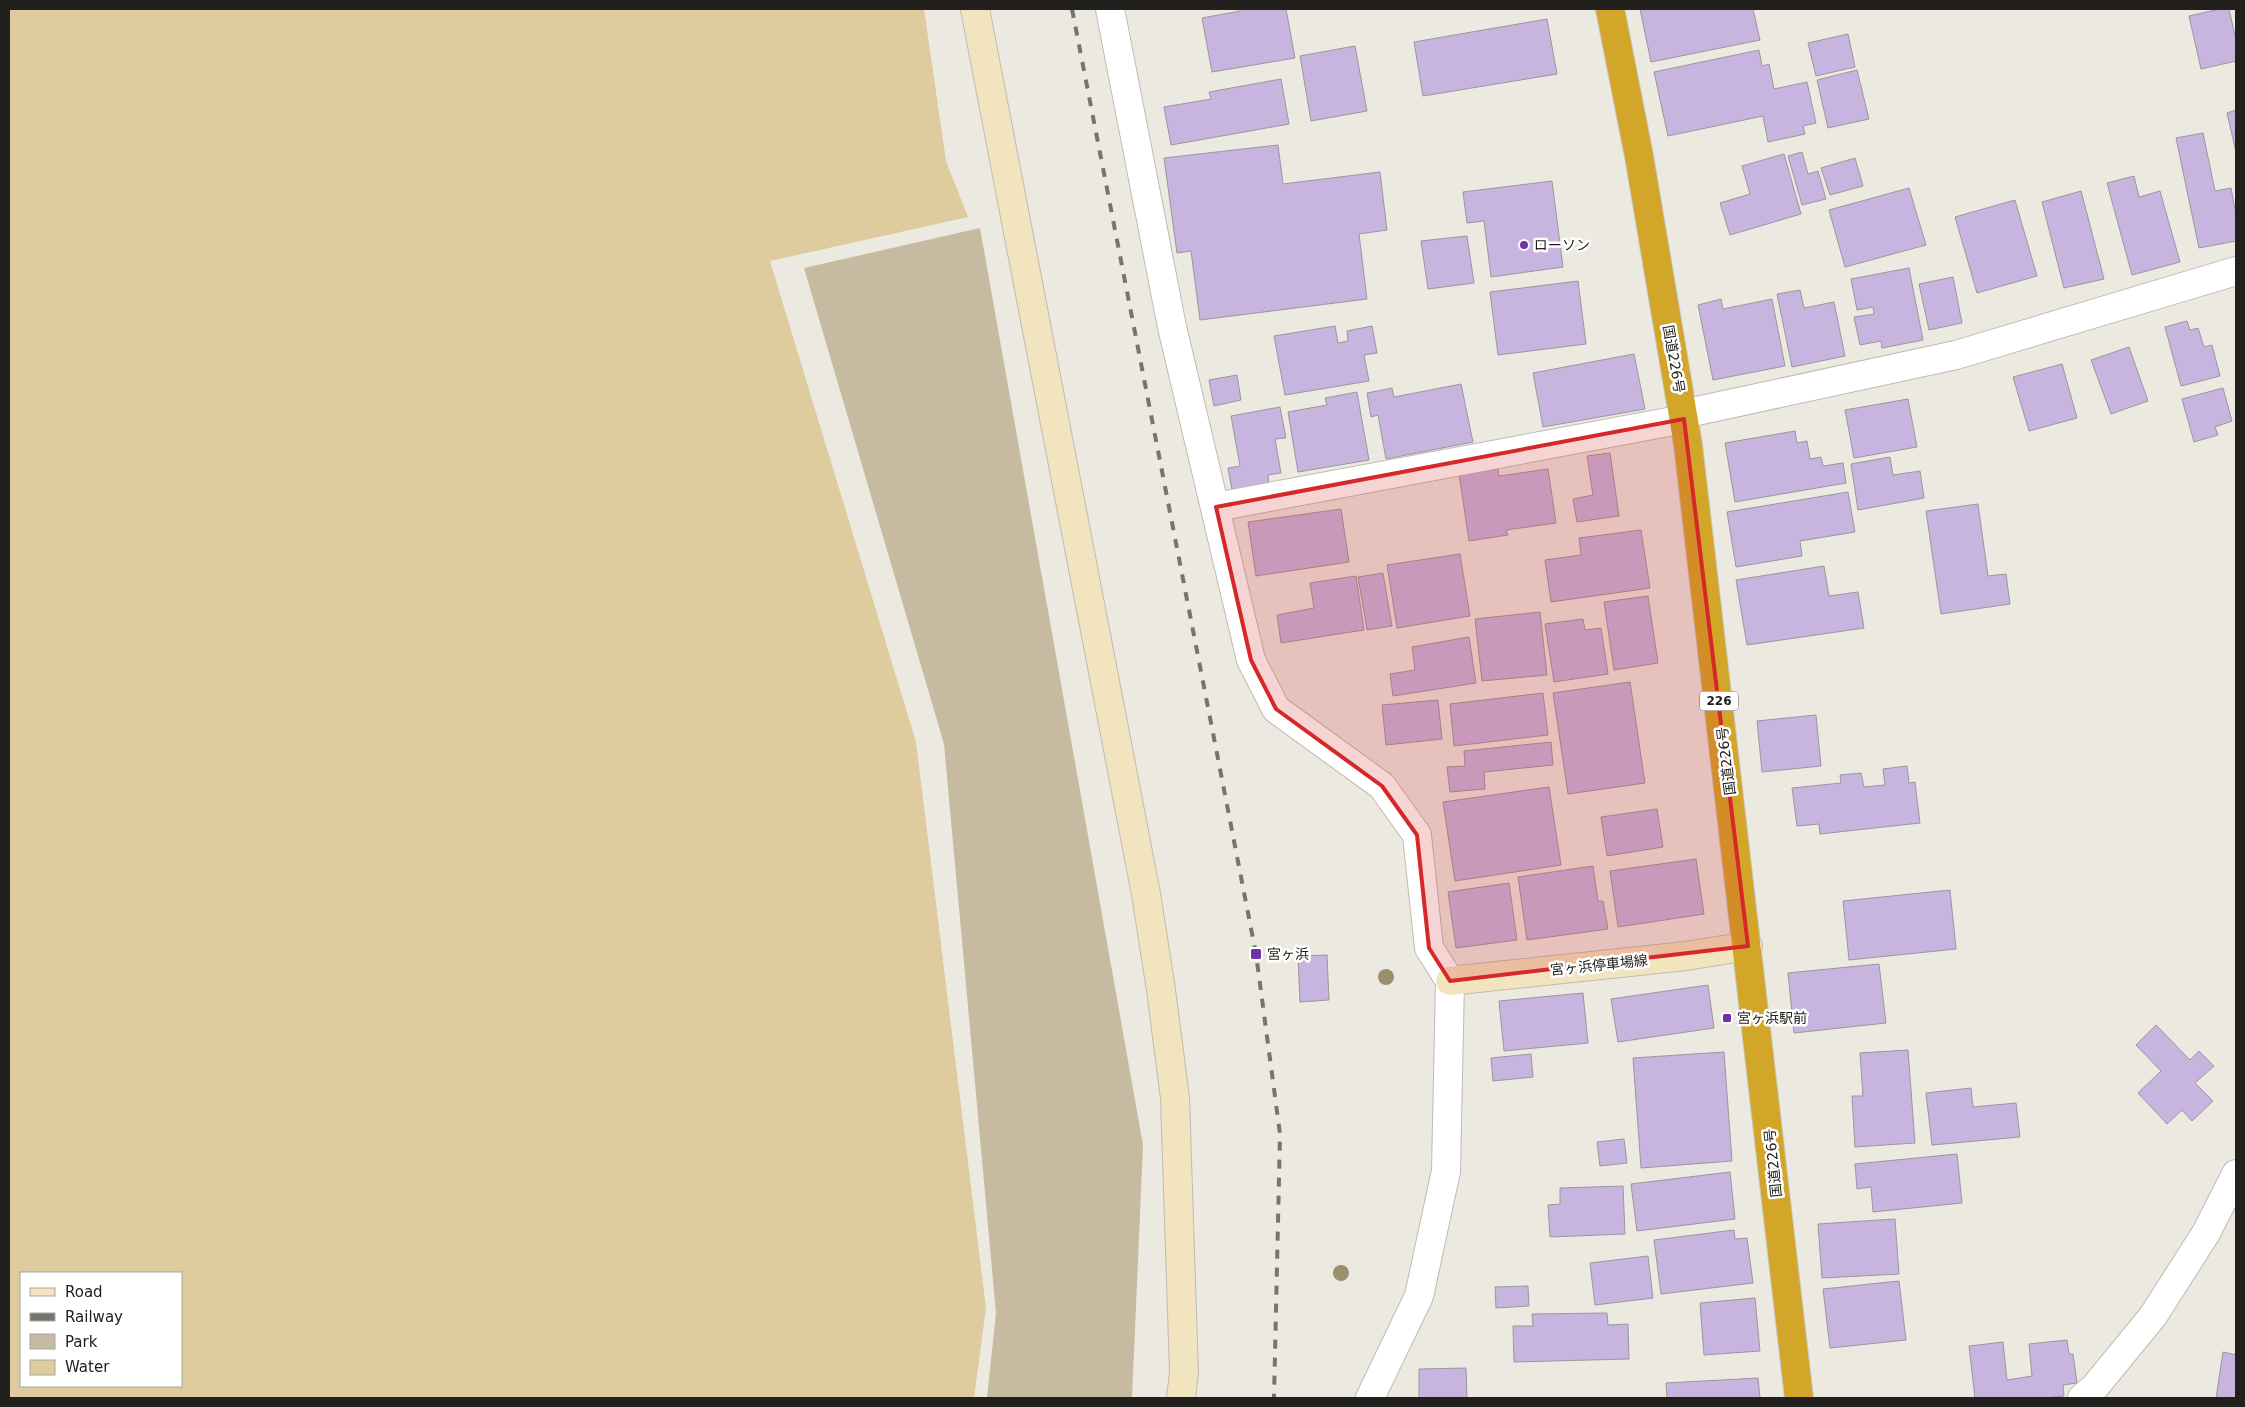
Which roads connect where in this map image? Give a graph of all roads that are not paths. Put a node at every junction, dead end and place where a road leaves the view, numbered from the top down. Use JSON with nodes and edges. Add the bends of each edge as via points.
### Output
{"nodes":[{"id":1,"x":975,"y":9,"type":"edge"},
{"id":2,"x":1110,"y":9,"type":"edge"},
{"id":3,"x":1610,"y":9,"type":"edge"},
{"id":4,"x":2236,"y":271,"type":"edge"},
{"id":5,"x":1683,"y":416,"type":"junction"},
{"id":6,"x":1216,"y":507,"type":"junction"},
{"id":7,"x":1748,"y":946,"type":"junction"},
{"id":8,"x":1450,"y":981,"type":"junction"},
{"id":9,"x":2236,"y":1174,"type":"edge"},
{"id":10,"x":1181,"y":1398,"type":"edge"},
{"id":11,"x":1370,"y":1398,"type":"edge"},
{"id":12,"x":1799,"y":1398,"type":"edge"},
{"id":13,"x":2082,"y":1398,"type":"edge"}],
"edges":[{"from":1,"to":10,"type":"street","via":[[1162,990],[1176,1098],[1184,1373]]},
{"from":2,"to":6,"type":"street","via":[[1172,327]]},
{"from":3,"to":5,"type":"highway","name":"国道226号","number":"226","via":[[1639,156]]},
{"from":4,"to":5,"type":"street","via":[[1956,355]]},
{"from":5,"to":6,"type":"street"},
{"from":5,"to":7,"type":"highway","name":"国道226号","number":"226"},
{"from":6,"to":8,"type":"street","via":[[1251,660],[1276,709],[1382,786],[1416,835],[1429,948]]},
{"from":7,"to":8,"type":"street","name":"宮ヶ浜停車場線","via":[[1686,956]]},
{"from":7,"to":12,"type":"highway","name":"国道226号","number":"226"},
{"from":8,"to":11,"type":"street","via":[[1446,1171],[1419,1296]]},
{"from":9,"to":13,"type":"street","via":[[2206,1233],[2153,1316],[2094,1388]]}]}
